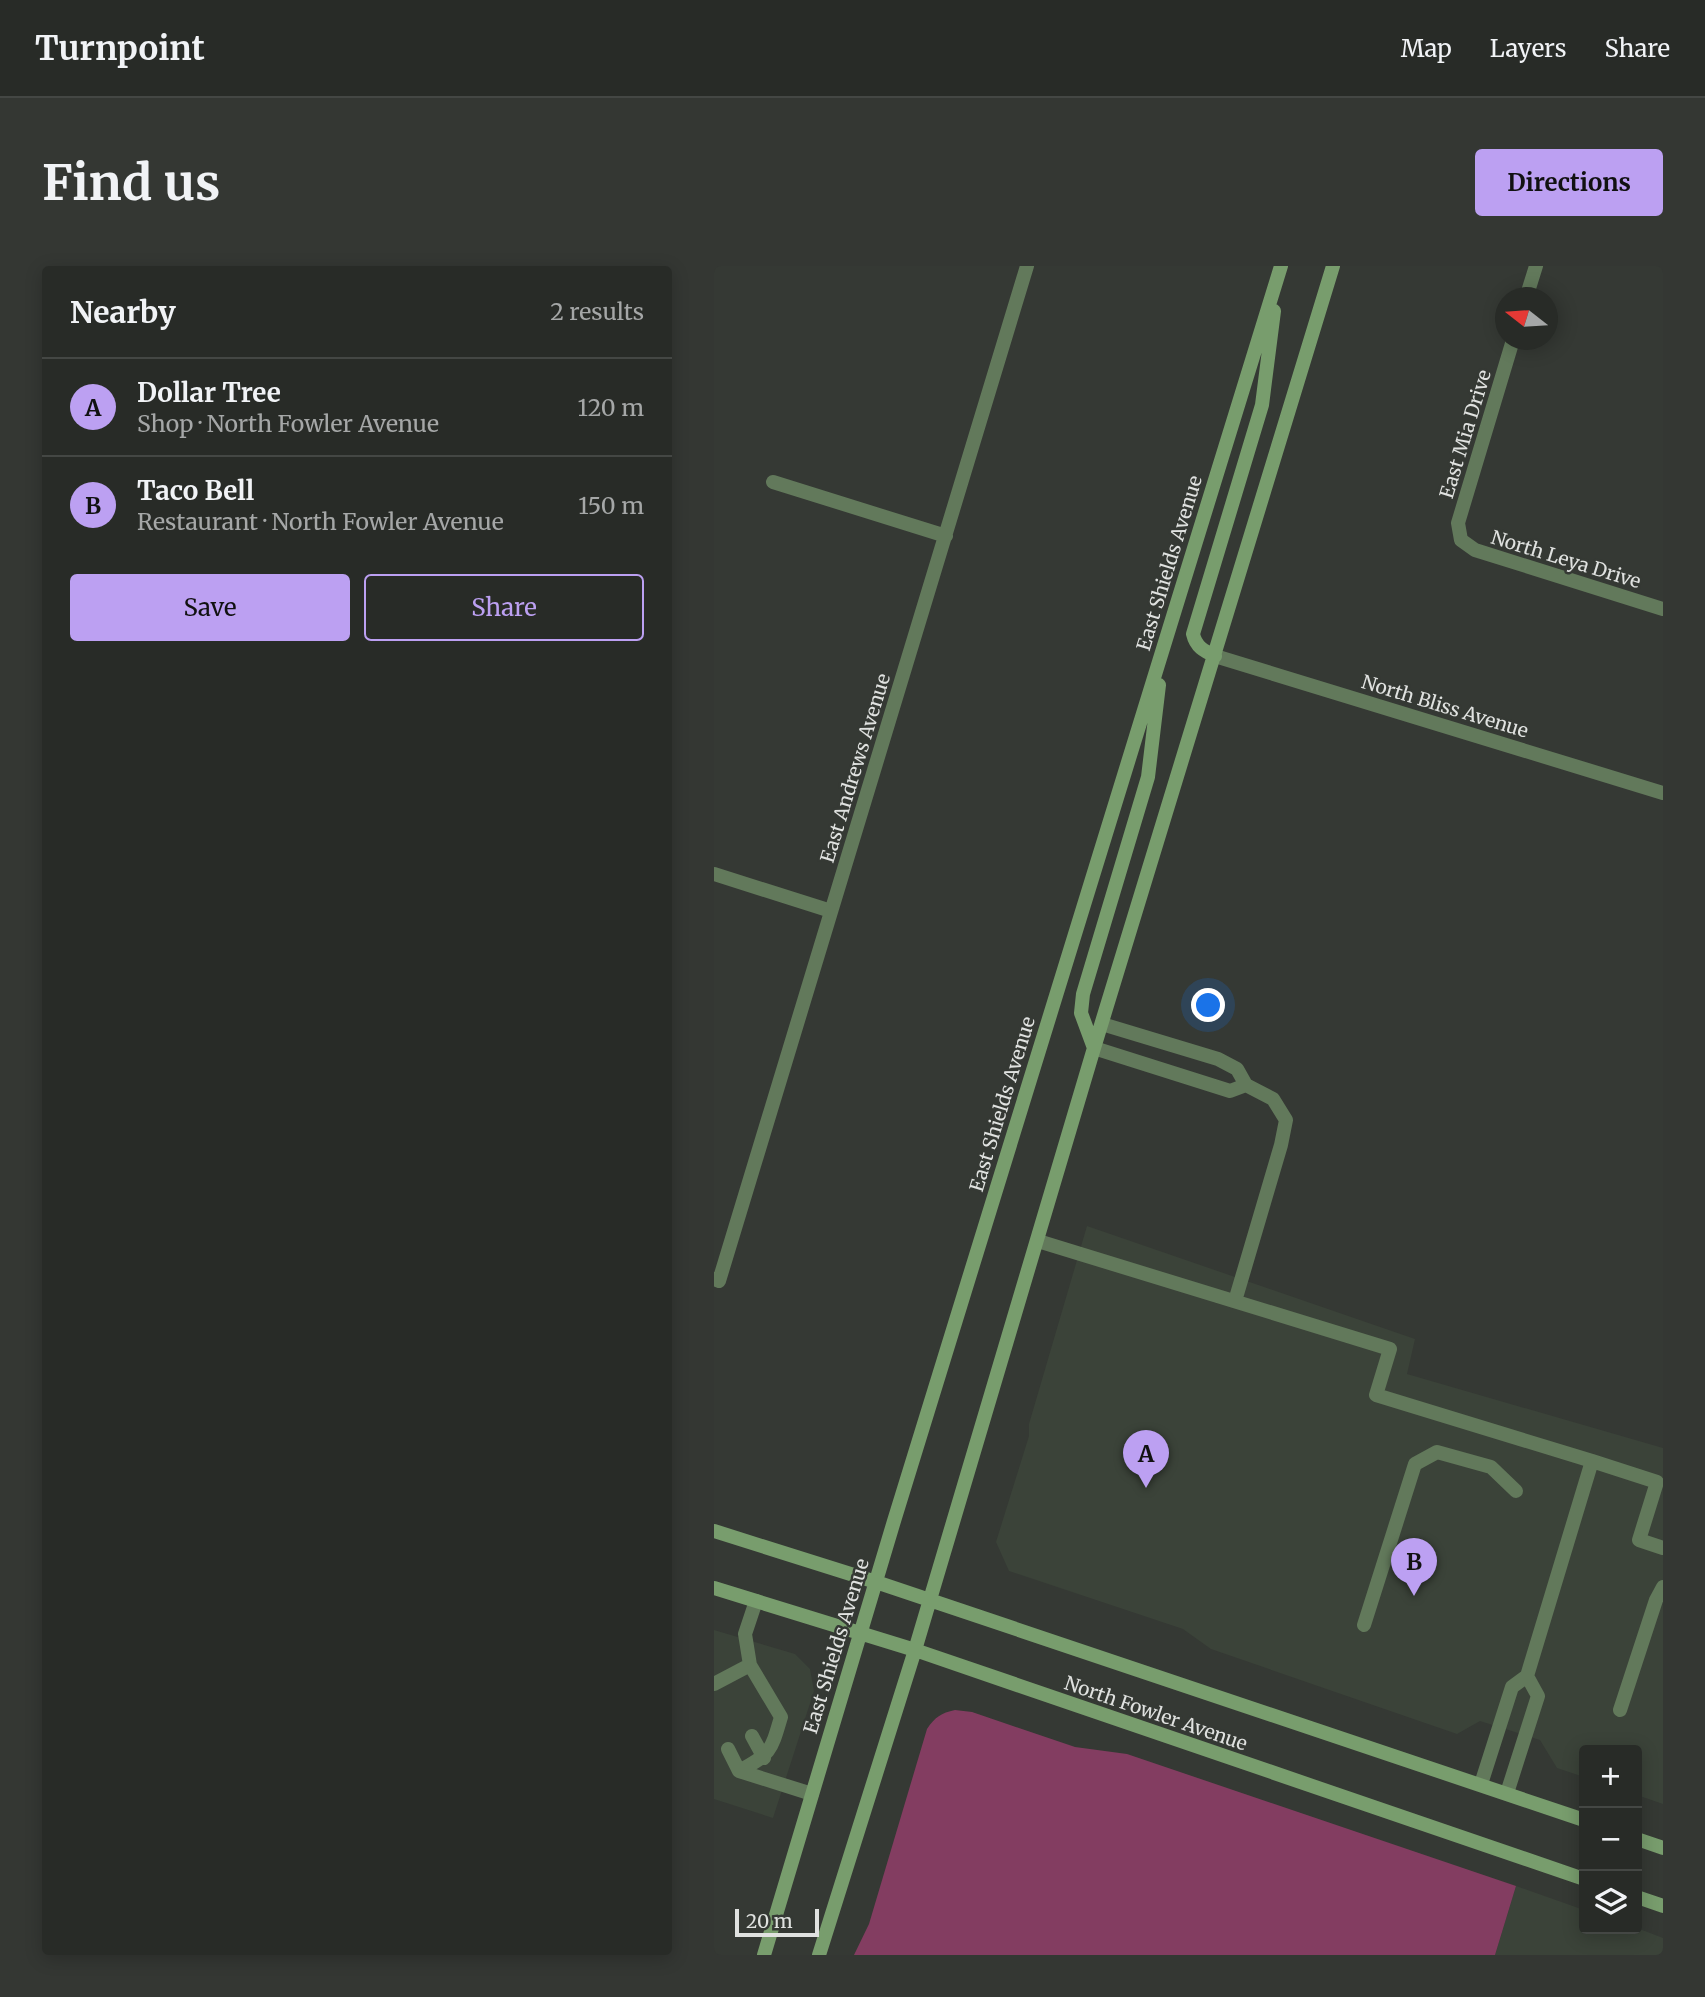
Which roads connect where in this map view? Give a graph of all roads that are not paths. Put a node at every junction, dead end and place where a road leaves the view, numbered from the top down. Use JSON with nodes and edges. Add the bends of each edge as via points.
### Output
{"nodes":[{"id":1,"x":1027,"y":266,"type":"edge"},
{"id":2,"x":1334,"y":266,"type":"edge"},
{"id":3,"x":1536,"y":266,"type":"edge"},
{"id":4,"x":1279,"y":270,"type":"edge"},
{"id":5,"x":1529,"y":287,"type":"edge"},
{"id":6,"x":1511,"y":350,"type":"edge"},
{"id":7,"x":773,"y":482,"type":"dead end"},
{"id":8,"x":946,"y":536,"type":"junction"},
{"id":9,"x":1461,"y":540,"type":"joint"},
{"id":10,"x":1663,"y":609,"type":"edge"},
{"id":11,"x":1163,"y":649,"type":"junction"},
{"id":12,"x":1215,"y":656,"type":"junction"},
{"id":13,"x":1663,"y":793,"type":"edge"},
{"id":14,"x":714,"y":874,"type":"edge"},
{"id":15,"x":831,"y":911,"type":"junction"},
{"id":16,"x":1101,"y":1024,"type":"junction"},
{"id":17,"x":1094,"y":1048,"type":"junction"},
{"id":18,"x":1246,"y":1085,"type":"junction"},
{"id":19,"x":1038,"y":1241,"type":"junction"},
{"id":20,"x":717,"y":1280,"type":"edge"},
{"id":21,"x":1235,"y":1301,"type":"junction"},
{"id":22,"x":1592,"y":1461,"type":"junction"},
{"id":23,"x":1516,"y":1491,"type":"dead end"},
{"id":24,"x":714,"y":1531,"type":"edge"},
{"id":25,"x":1663,"y":1548,"type":"edge"},
{"id":26,"x":876,"y":1582,"type":"junction"},
{"id":27,"x":1663,"y":1587,"type":"edge"},
{"id":28,"x":714,"y":1588,"type":"edge"},
{"id":29,"x":929,"y":1600,"type":"junction"},
{"id":30,"x":756,"y":1601,"type":"junction"},
{"id":31,"x":1364,"y":1625,"type":"dead end"},
{"id":32,"x":860,"y":1633,"type":"junction"},
{"id":33,"x":915,"y":1650,"type":"junction"},
{"id":34,"x":750,"y":1665,"type":"junction"},
{"id":35,"x":1527,"y":1676,"type":"junction"},
{"id":36,"x":722,"y":1684,"type":"edge"},
{"id":37,"x":1620,"y":1710,"type":"dead end"},
{"id":38,"x":752,"y":1736,"type":"dead end"},
{"id":39,"x":728,"y":1749,"type":"dead end"},
{"id":40,"x":764,"y":1758,"type":"junction"},
{"id":41,"x":739,"y":1771,"type":"junction"},
{"id":42,"x":1481,"y":1784,"type":"junction"},
{"id":43,"x":1507,"y":1793,"type":"junction"},
{"id":44,"x":811,"y":1794,"type":"junction"},
{"id":45,"x":1579,"y":1818,"type":"edge"},
{"id":46,"x":1642,"y":1841,"type":"edge"},
{"id":47,"x":1663,"y":1848,"type":"edge"},
{"id":48,"x":1579,"y":1877,"type":"edge"},
{"id":49,"x":1642,"y":1899,"type":"edge"},
{"id":50,"x":1663,"y":1906,"type":"edge"},
{"id":51,"x":764,"y":1955,"type":"edge"},
{"id":52,"x":819,"y":1955,"type":"edge"}],
"edges":[{"from":1,"to":8,"type":"street","name":"East Andrews Avenue"},
{"from":2,"to":12,"type":"main road"},
{"from":3,"to":5,"type":"street"},
{"from":4,"to":11,"type":"main road","name":"East Shields Avenue"},
{"from":4,"to":12,"type":"main road","via":[[1262,405],[1193,634],[1201,649]]},
{"from":6,"to":9,"type":"street","name":"East Mia Drive","via":[[1458,523]]},
{"from":7,"to":8,"type":"street"},
{"from":8,"to":15,"type":"street","name":"East Andrews Avenue"},
{"from":9,"to":10,"type":"street","name":"North Leya Drive","via":[[1475,550]]},
{"from":11,"to":17,"type":"main road","via":[[1148,777],[1083,994],[1081,1013]]},
{"from":11,"to":26,"type":"main road","name":"East Shields Avenue"},
{"from":12,"to":13,"type":"street","name":"North Bliss Avenue"},
{"from":12,"to":16,"type":"main road"},
{"from":14,"to":15,"type":"street"},
{"from":15,"to":20,"type":"street","name":"East Andrews Avenue"},
{"from":16,"to":17,"type":"main road"},
{"from":16,"to":18,"type":"street","via":[[1218,1059],[1237,1069]]},
{"from":17,"to":18,"type":"street","via":[[1230,1091]]},
{"from":17,"to":19,"type":"main road"},
{"from":18,"to":21,"type":"street","via":[[1273,1099],[1286,1120]]},
{"from":19,"to":21,"type":"street"},
{"from":19,"to":29,"type":"main road"},
{"from":21,"to":22,"type":"street","via":[[1390,1349],[1376,1395]]},
{"from":22,"to":25,"type":"street","via":[[1657,1482],[1640,1540]]},
{"from":22,"to":35,"type":"street"},
{"from":23,"to":31,"type":"street","via":[[1491,1467],[1437,1452],[1415,1464]]},
{"from":24,"to":26,"type":"main road","name":"North Fowler Avenue"},
{"from":26,"to":29,"type":"main road","name":"North Fowler Avenue"},
{"from":26,"to":32,"type":"main road","name":"East Shields Avenue"},
{"from":27,"to":37,"type":"street"},
{"from":28,"to":30,"type":"main road","name":"North Fowler Avenue"},
{"from":29,"to":33,"type":"main road"},
{"from":29,"to":42,"type":"main road","name":"North Fowler Avenue"},
{"from":30,"to":32,"type":"main road","name":"North Fowler Avenue"},
{"from":30,"to":34,"type":"street","via":[[745,1634]]},
{"from":32,"to":33,"type":"main road","name":"North Fowler Avenue"},
{"from":32,"to":44,"type":"main road","name":"East Shields Avenue"},
{"from":33,"to":48,"type":"main road","name":"North Fowler Avenue"},
{"from":33,"to":52,"type":"main road"},
{"from":34,"to":36,"type":"street"},
{"from":34,"to":40,"type":"street","via":[[781,1717]]},
{"from":35,"to":42,"type":"street","via":[[1512,1687]]},
{"from":35,"to":43,"type":"street","via":[[1538,1696]]},
{"from":38,"to":40,"type":"street"},
{"from":39,"to":41,"type":"street"},
{"from":40,"to":41,"type":"street"},
{"from":41,"to":44,"type":"street"},
{"from":42,"to":43,"type":"main road","name":"North Fowler Avenue"},
{"from":43,"to":45,"type":"main road","name":"North Fowler Avenue"},
{"from":44,"to":51,"type":"main road","name":"East Shields Avenue"},
{"from":46,"to":47,"type":"main road"},
{"from":49,"to":50,"type":"main road"}]}
